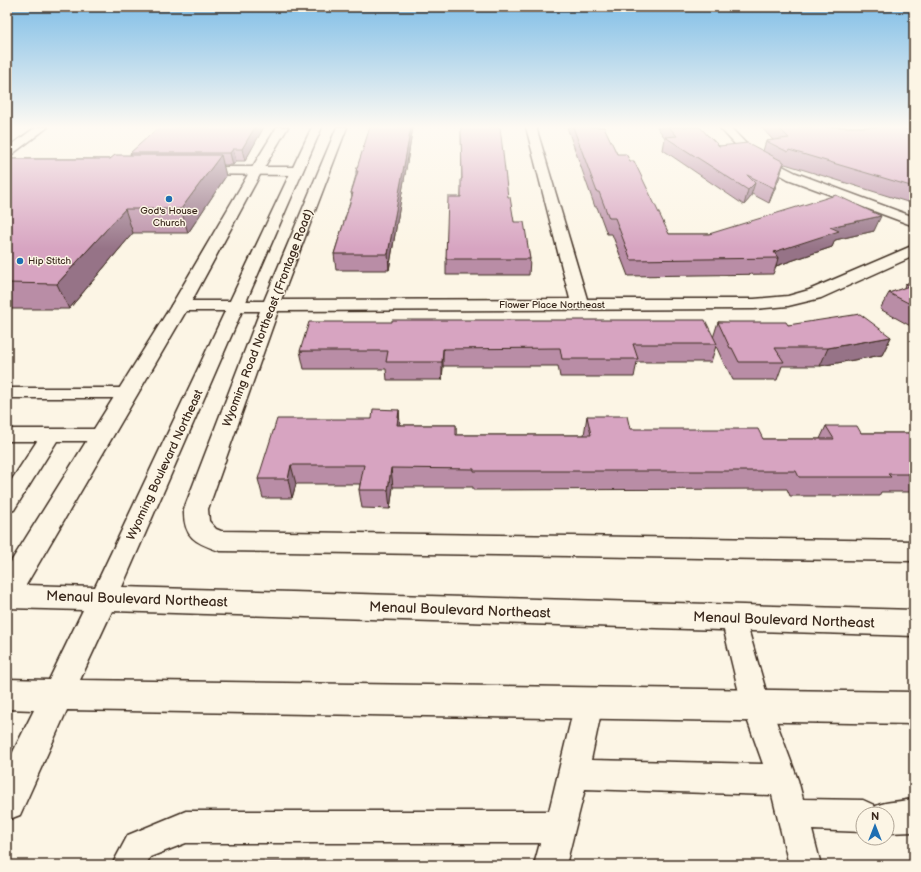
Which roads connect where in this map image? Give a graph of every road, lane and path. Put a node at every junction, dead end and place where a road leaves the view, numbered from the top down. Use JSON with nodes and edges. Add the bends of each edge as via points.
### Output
{"nodes":[{"id":1,"x":258,"y":168,"type":"edge"},
{"id":2,"x":298,"y":168,"type":"edge"},
{"id":3,"x":326,"y":168,"type":"edge"},
{"id":4,"x":542,"y":168,"type":"edge"},
{"id":5,"x":775,"y":168,"type":"edge"},
{"id":6,"x":180,"y":171,"type":"edge"},
{"id":7,"x":256,"y":171,"type":"junction"},
{"id":8,"x":296,"y":171,"type":"junction"},
{"id":9,"x":914,"y":222,"type":"edge"},
{"id":10,"x":914,"y":250,"type":"edge"},
{"id":11,"x":580,"y":304,"type":"junction"},
{"id":12,"x":271,"y":305,"type":"junction"},
{"id":13,"x":180,"y":306,"type":"junction"},
{"id":14,"x":238,"y":306,"type":"junction"},
{"id":15,"x":7,"y":393,"type":"edge"},
{"id":16,"x":127,"y":393,"type":"junction"},
{"id":17,"x":7,"y":435,"type":"edge"},
{"id":18,"x":51,"y":435,"type":"junction"},
{"id":19,"x":102,"y":435,"type":"junction"},
{"id":20,"x":11,"y":492,"type":"edge"},
{"id":21,"x":914,"y":551,"type":"edge"},
{"id":22,"x":7,"y":592,"type":"edge"},
{"id":23,"x":7,"y":596,"type":"edge"},
{"id":24,"x":103,"y":598,"type":"junction"},
{"id":25,"x":733,"y":618,"type":"junction"},
{"id":26,"x":914,"y":624,"type":"edge"},
{"id":27,"x":7,"y":694,"type":"edge"},
{"id":28,"x":56,"y":696,"type":"junction"},
{"id":29,"x":589,"y":703,"type":"junction"},
{"id":30,"x":756,"y":705,"type":"junction"},
{"id":31,"x":914,"y":708,"type":"edge"},
{"id":32,"x":573,"y":774,"type":"junction"},
{"id":33,"x":783,"y":780,"type":"junction"},
{"id":34,"x":7,"y":802,"type":"edge"},
{"id":35,"x":914,"y":812,"type":"edge"},
{"id":36,"x":792,"y":814,"type":"junction"},
{"id":37,"x":855,"y":816,"type":"edge"},
{"id":38,"x":895,"y":816,"type":"edge"},
{"id":39,"x":561,"y":826,"type":"junction"},
{"id":40,"x":128,"y":865,"type":"edge"},
{"id":41,"x":550,"y":865,"type":"edge"},
{"id":42,"x":806,"y":865,"type":"edge"}],
"edges":[{"from":1,"to":7,"type":"street"},
{"from":2,"to":8,"type":"street","name":"Wyoming Boulevard Northeast"},
{"from":3,"to":12,"type":"street","name":"Wyoming Road Northeast (Frontage Road)"},
{"from":4,"to":11,"type":"street"},
{"from":5,"to":9,"type":"street"},
{"from":6,"to":7,"type":"street"},
{"from":7,"to":8,"type":"street"},
{"from":7,"to":13,"type":"street"},
{"from":8,"to":14,"type":"street","name":"Wyoming Boulevard Northeast"},
{"from":10,"to":11,"type":"street","name":"Flower Place Northeast","via":[[815,294],[788,301],[754,304]]},
{"from":11,"to":12,"type":"street","name":"Flower Place Northeast"},
{"from":12,"to":14,"type":"street","name":"Flower Place Northeast"},
{"from":12,"to":21,"type":"street","name":"Wyoming Road Northeast (Frontage Road)","via":[[196,509],[196,524],[207,536],[220,541]]},
{"from":13,"to":14,"type":"street","name":"Flower Place Northeast"},
{"from":13,"to":16,"type":"street"},
{"from":14,"to":24,"type":"street","name":"Wyoming Boulevard Northeast"},
{"from":15,"to":16,"type":"lane"},
{"from":16,"to":19,"type":"street"},
{"from":17,"to":18,"type":"lane"},
{"from":18,"to":19,"type":"lane"},
{"from":18,"to":20,"type":"lane"},
{"from":19,"to":22,"type":"street"},
{"from":23,"to":24,"type":"street","name":"Menaul Boulevard Northeast"},
{"from":24,"to":25,"type":"street","name":"Menaul Boulevard Northeast"},
{"from":24,"to":28,"type":"street","name":"Wyoming Boulevard Northeast"},
{"from":25,"to":26,"type":"street","name":"Menaul Boulevard Northeast"},
{"from":25,"to":30,"type":"lane"},
{"from":27,"to":28,"type":"street"},
{"from":28,"to":29,"type":"street"},
{"from":28,"to":34,"type":"street","name":"Wyoming Boulevard Northeast"},
{"from":29,"to":30,"type":"street"},
{"from":29,"to":32,"type":"lane"},
{"from":30,"to":31,"type":"street"},
{"from":30,"to":33,"type":"lane"},
{"from":32,"to":33,"type":"lane"},
{"from":32,"to":39,"type":"lane"},
{"from":33,"to":36,"type":"lane"},
{"from":35,"to":38,"type":"lane","via":[[913,817]]},
{"from":36,"to":37,"type":"lane"},
{"from":36,"to":42,"type":"lane"},
{"from":39,"to":40,"type":"lane","via":[[186,826],[139,846]]},
{"from":39,"to":41,"type":"lane"}]}
